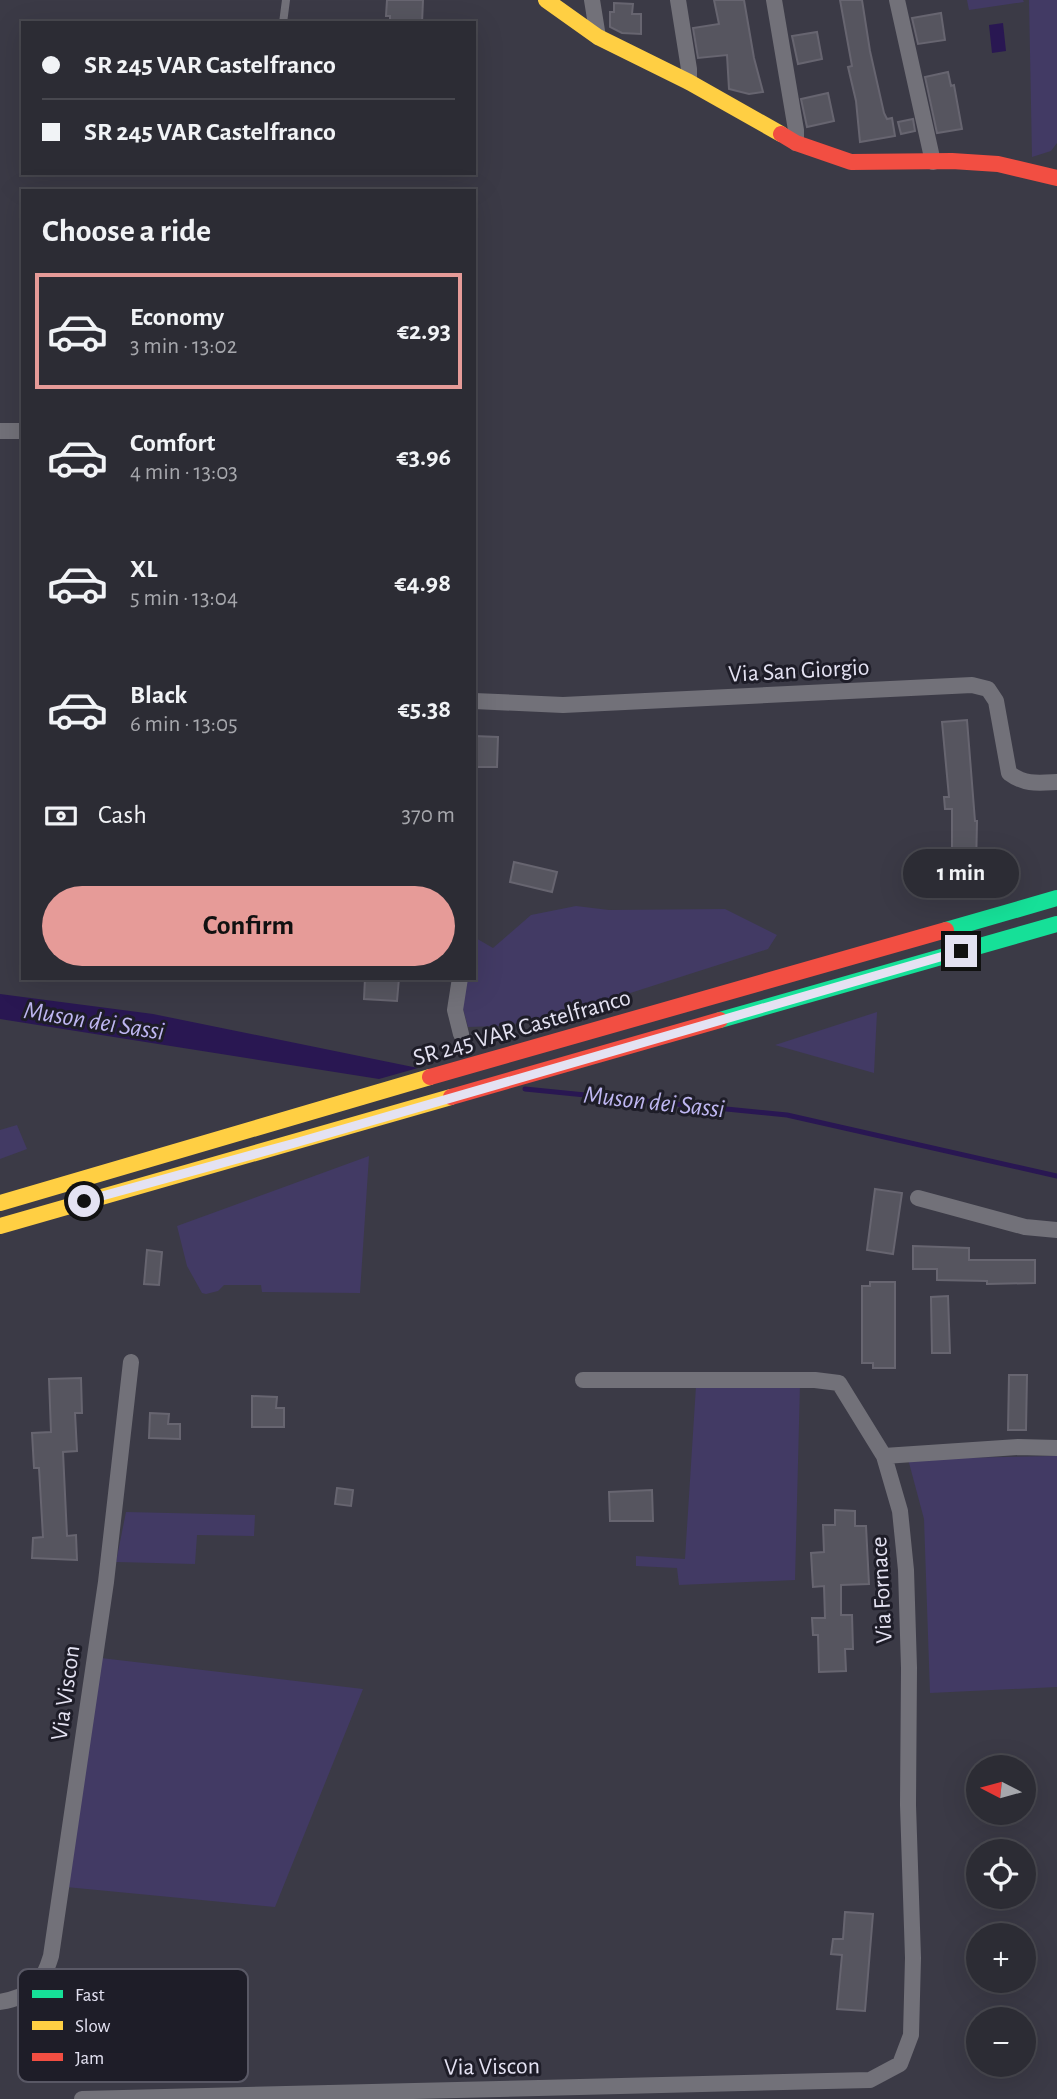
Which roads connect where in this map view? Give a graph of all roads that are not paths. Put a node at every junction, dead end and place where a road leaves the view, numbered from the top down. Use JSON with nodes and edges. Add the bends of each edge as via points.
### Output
{"nodes":[{"id":1,"x":286,"y":0,"type":"edge"},
{"id":2,"x":546,"y":0,"type":"edge"},
{"id":3,"x":592,"y":0,"type":"edge"},
{"id":4,"x":678,"y":0,"type":"edge"},
{"id":5,"x":774,"y":0,"type":"edge"},
{"id":6,"x":897,"y":0,"type":"edge"},
{"id":7,"x":283,"y":21,"type":"edge"},
{"id":8,"x":598,"y":37,"type":"junction"},
{"id":9,"x":689,"y":82,"type":"junction"},
{"id":10,"x":796,"y":143,"type":"junction"},
{"id":11,"x":933,"y":162,"type":"junction"},
{"id":12,"x":1057,"y":178,"type":"edge"},
{"id":13,"x":0,"y":431,"type":"edge"},
{"id":14,"x":21,"y":431,"type":"edge"},
{"id":15,"x":476,"y":701,"type":"edge"},
{"id":16,"x":1057,"y":782,"type":"edge"},
{"id":17,"x":1057,"y":898,"type":"edge"},
{"id":18,"x":1057,"y":923,"type":"edge"},
{"id":19,"x":460,"y":980,"type":"edge"},
{"id":20,"x":461,"y":1034,"type":"dead end"},
{"id":21,"x":918,"y":1198,"type":"dead end"},
{"id":22,"x":0,"y":1203,"type":"edge"},
{"id":23,"x":0,"y":1226,"type":"edge"},
{"id":24,"x":1057,"y":1230,"type":"edge"},
{"id":25,"x":131,"y":1362,"type":"dead end"},
{"id":26,"x":583,"y":1380,"type":"dead end"},
{"id":27,"x":1057,"y":1448,"type":"edge"},
{"id":28,"x":884,"y":1457,"type":"junction"},
{"id":29,"x":47,"y":1969,"type":"edge"},
{"id":30,"x":18,"y":1998,"type":"edge"},
{"id":31,"x":0,"y":2002,"type":"edge"},
{"id":32,"x":900,"y":2064,"type":"joint"},
{"id":33,"x":82,"y":2099,"type":"edge"}],
"edges":[{"from":1,"to":7,"type":"lane"},
{"from":2,"to":8,"type":"main road"},
{"from":3,"to":8,"type":"street"},
{"from":4,"to":9,"type":"street"},
{"from":5,"to":10,"type":"street"},
{"from":6,"to":11,"type":"street"},
{"from":8,"to":9,"type":"main road"},
{"from":9,"to":10,"type":"main road"},
{"from":10,"to":11,"type":"main road","via":[[851,162]]},
{"from":11,"to":12,"type":"main road","via":[[998,164]]},
{"from":13,"to":14,"type":"street"},
{"from":15,"to":16,"type":"street","name":"Via San Giorgio","via":[[563,705],[972,685],[988,689],[996,701],[1009,773],[1020,781]]},
{"from":17,"to":22,"type":"main road","name":"SR 245 VAR Castelfranco"},
{"from":18,"to":23,"type":"main road","name":"SR 245 VAR Castelfranco"},
{"from":19,"to":20,"type":"street","via":[[454,1010]]},
{"from":21,"to":24,"type":"street","via":[[1025,1227]]},
{"from":25,"to":29,"type":"street","name":"Via Viscon","via":[[106,1582]]},
{"from":26,"to":28,"type":"street","name":"Via Fornace","via":[[839,1383]]},
{"from":27,"to":28,"type":"street"},
{"from":28,"to":32,"type":"street","name":"Via Fornace","via":[[900,1511],[909,1668],[913,1958],[911,2035]]},
{"from":30,"to":31,"type":"street","name":"Via Viscon"},
{"from":32,"to":33,"type":"street","name":"Via Viscon","via":[[870,2080]]}]}
